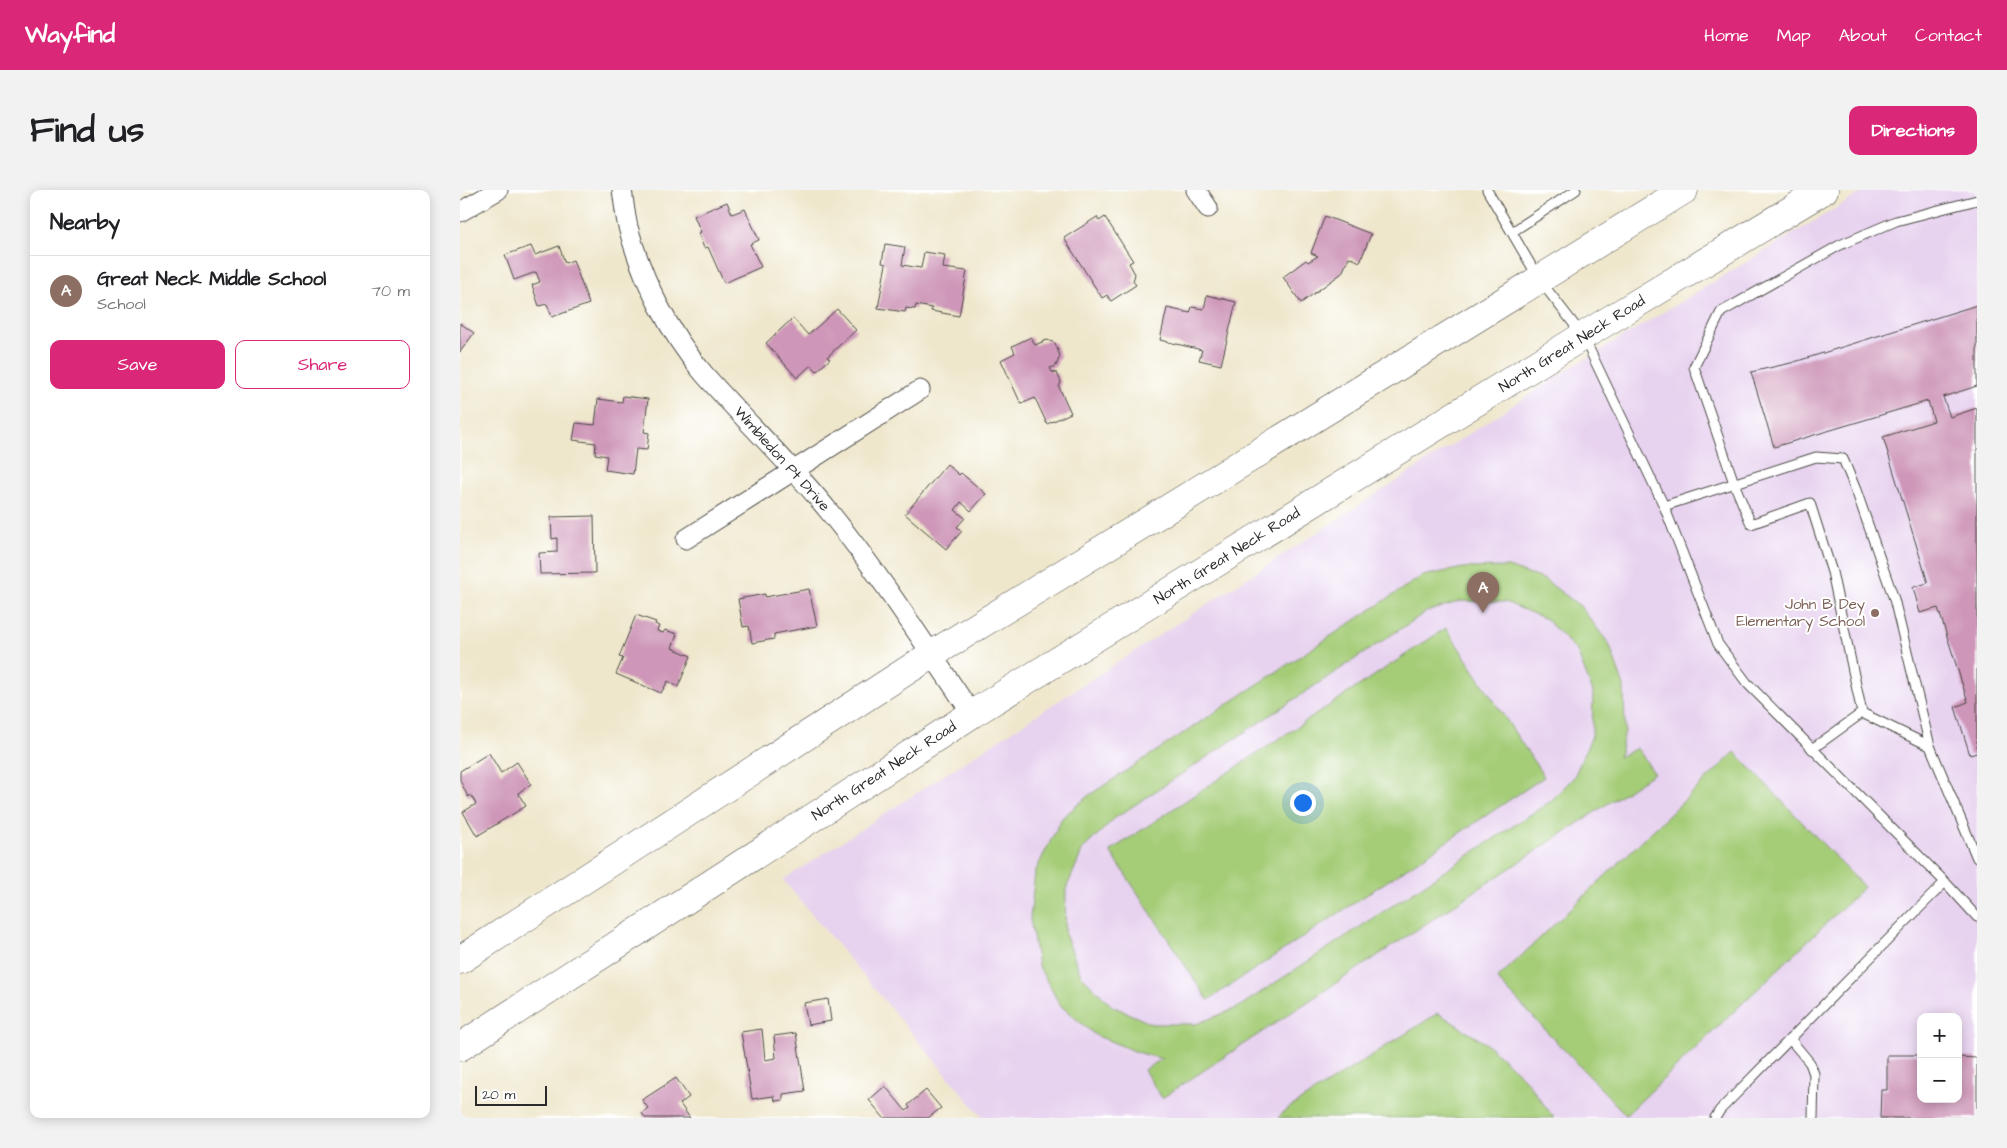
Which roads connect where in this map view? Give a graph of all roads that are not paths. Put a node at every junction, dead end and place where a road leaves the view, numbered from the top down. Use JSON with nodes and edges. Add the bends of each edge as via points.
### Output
{"nodes":[{"id":1,"x":498,"y":190,"type":"edge"},
{"id":2,"x":622,"y":190,"type":"edge"},
{"id":3,"x":1196,"y":190,"type":"edge"},
{"id":4,"x":1487,"y":190,"type":"edge"},
{"id":5,"x":1576,"y":190,"type":"edge"},
{"id":6,"x":1684,"y":190,"type":"edge"},
{"id":7,"x":1824,"y":190,"type":"edge"},
{"id":8,"x":1977,"y":200,"type":"edge"},
{"id":9,"x":1208,"y":208,"type":"dead end"},
{"id":10,"x":460,"y":212,"type":"edge"},
{"id":11,"x":1512,"y":232,"type":"junction"},
{"id":12,"x":1540,"y":279,"type":"junction"},
{"id":13,"x":1583,"y":336,"type":"junction"},
{"id":14,"x":920,"y":390,"type":"dead end"},
{"id":15,"x":794,"y":471,"type":"junction"},
{"id":16,"x":1734,"y":483,"type":"junction"},
{"id":17,"x":1664,"y":506,"type":"junction"},
{"id":18,"x":686,"y":539,"type":"dead end"},
{"id":19,"x":931,"y":655,"type":"junction"},
{"id":20,"x":1862,"y":713,"type":"junction"},
{"id":21,"x":972,"y":714,"type":"junction"},
{"id":22,"x":1930,"y":746,"type":"junction"},
{"id":23,"x":1812,"y":749,"type":"junction"},
{"id":24,"x":1977,"y":858,"type":"edge"},
{"id":25,"x":1945,"y":882,"type":"junction"},
{"id":26,"x":1977,"y":917,"type":"edge"},
{"id":27,"x":460,"y":960,"type":"edge"},
{"id":28,"x":1790,"y":1039,"type":"junction"},
{"id":29,"x":460,"y":1046,"type":"edge"},
{"id":30,"x":1715,"y":1118,"type":"edge"},
{"id":31,"x":1813,"y":1118,"type":"edge"}],
"edges":[{"from":1,"to":10,"type":"street"},
{"from":2,"to":15,"type":"street","name":"Wimbledon Pt Drive","via":[[637,254],[651,290],[675,333],[703,372]]},
{"from":3,"to":9,"type":"street"},
{"from":4,"to":11,"type":"lane"},
{"from":5,"to":11,"type":"lane"},
{"from":6,"to":12,"type":"main road"},
{"from":7,"to":13,"type":"main road","name":"North Great Neck Road"},
{"from":8,"to":16,"type":"lane","via":[[1896,222],[1840,244],[1721,312],[1694,367]]},
{"from":11,"to":12,"type":"lane"},
{"from":12,"to":13,"type":"lane"},
{"from":12,"to":19,"type":"main road"},
{"from":13,"to":17,"type":"lane"},
{"from":13,"to":21,"type":"main road","name":"North Great Neck Road"},
{"from":14,"to":15,"type":"street"},
{"from":15,"to":18,"type":"street"},
{"from":15,"to":19,"type":"street","name":"Wimbledon Pt Drive","via":[[856,545]]},
{"from":16,"to":17,"type":"lane"},
{"from":16,"to":20,"type":"lane","via":[[1751,524],[1810,503],[1832,572]]},
{"from":16,"to":22,"type":"lane","via":[[1816,457],[1843,459],[1894,599]]},
{"from":17,"to":23,"type":"lane","via":[[1718,644],[1746,683]]},
{"from":19,"to":21,"type":"street","name":"Wimbledon Pt Drive"},
{"from":19,"to":27,"type":"main road"},
{"from":20,"to":22,"type":"lane"},
{"from":20,"to":23,"type":"lane"},
{"from":21,"to":29,"type":"main road","name":"North Great Neck Road"},
{"from":22,"to":24,"type":"lane"},
{"from":23,"to":25,"type":"lane"},
{"from":25,"to":26,"type":"lane"},
{"from":25,"to":28,"type":"lane"},
{"from":28,"to":30,"type":"lane"},
{"from":28,"to":31,"type":"lane","via":[[1810,1063],[1814,1074]]}]}
